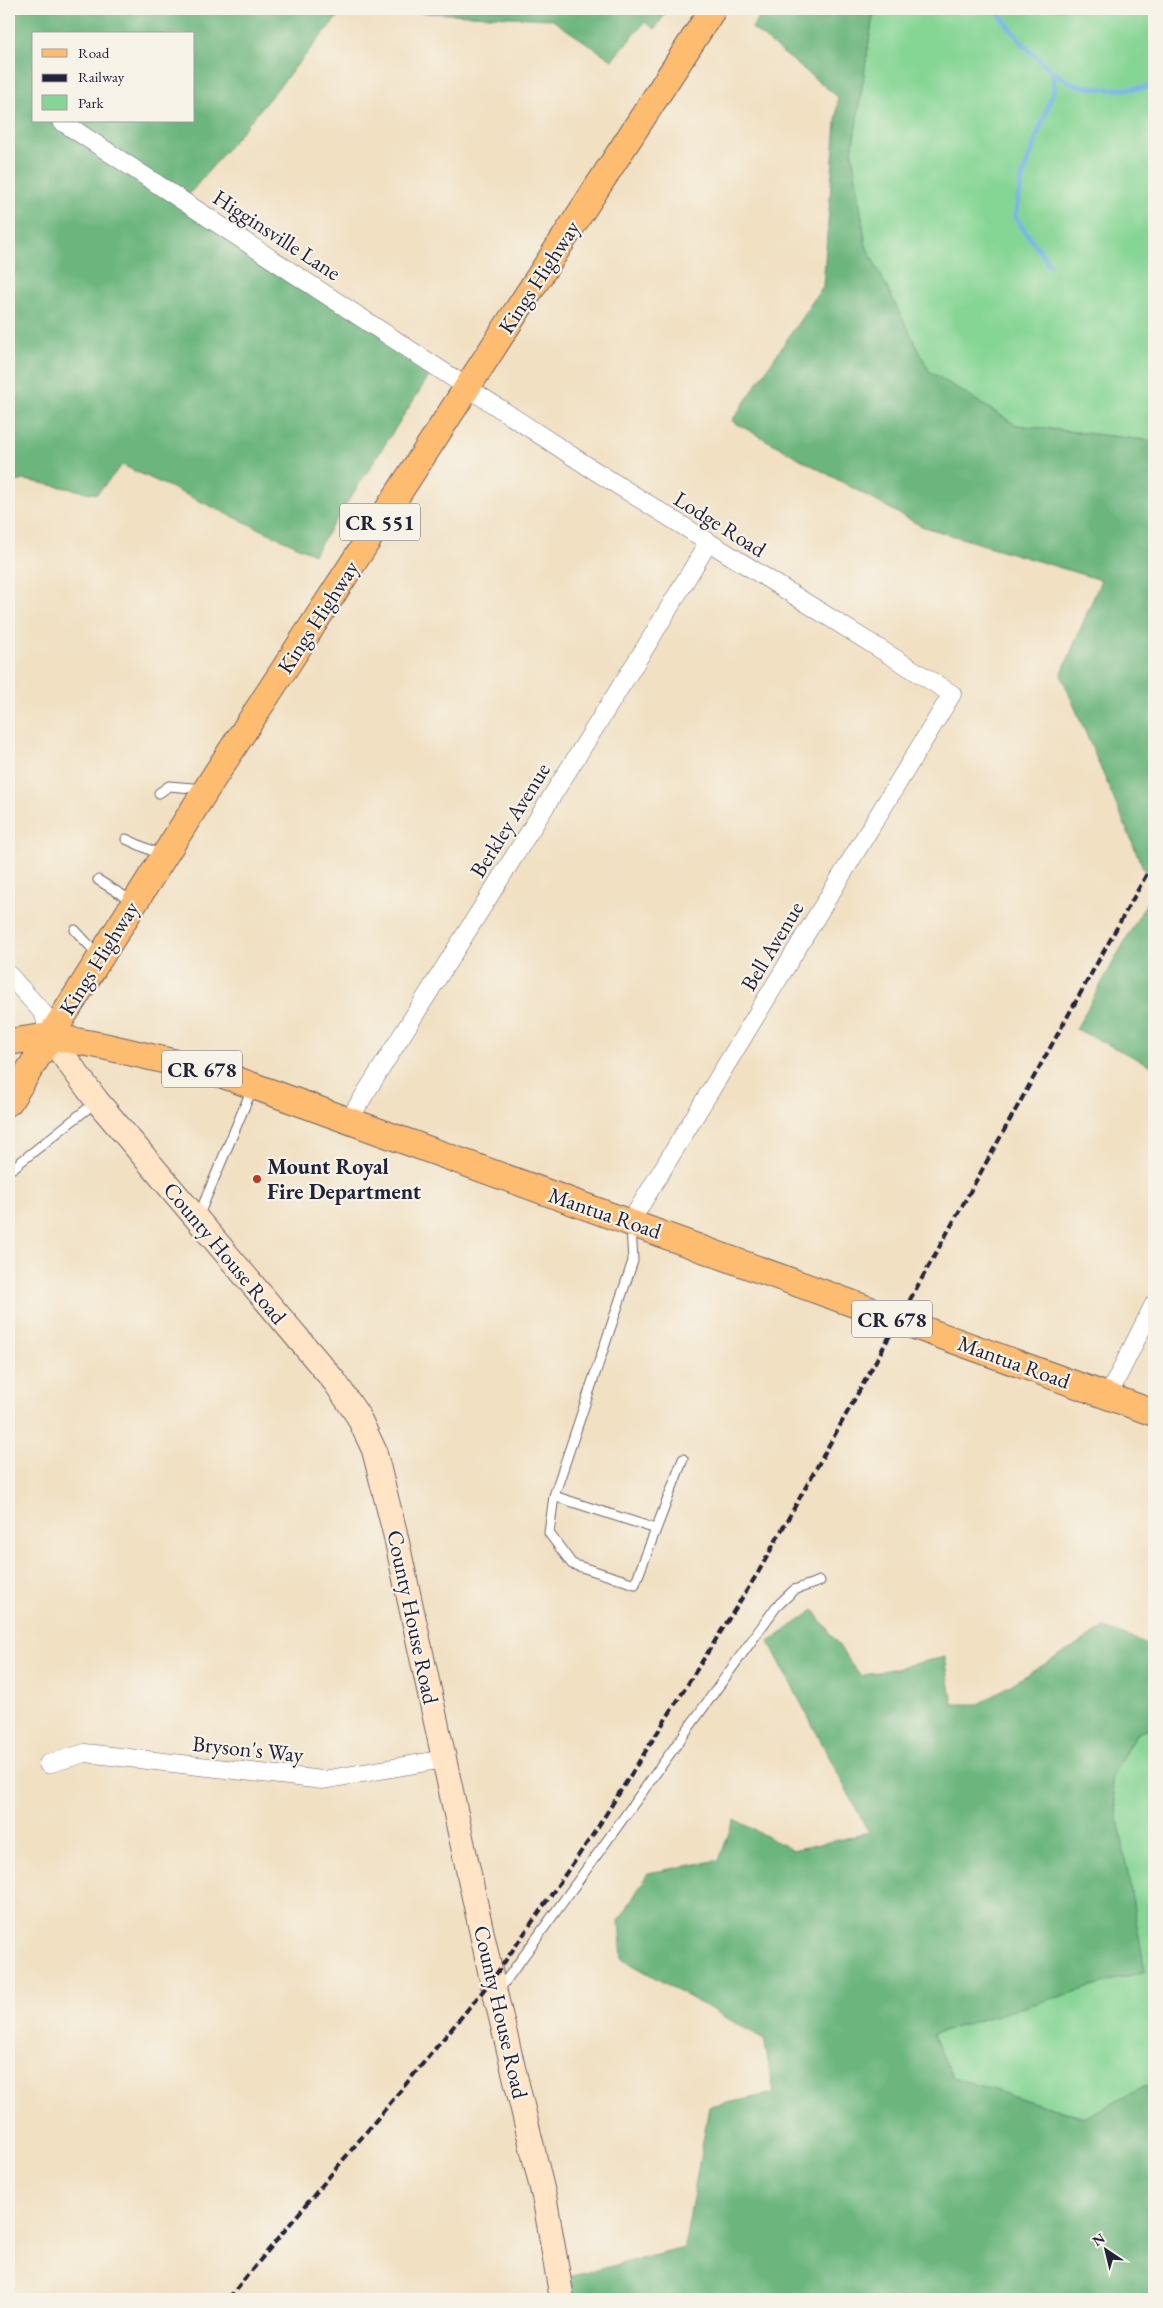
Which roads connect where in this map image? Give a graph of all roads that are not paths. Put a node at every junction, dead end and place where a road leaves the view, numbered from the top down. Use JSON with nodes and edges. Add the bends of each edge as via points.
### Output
{"nodes":[{"id":1,"x":713,"y":9,"type":"edge"},
{"id":2,"x":63,"y":122,"type":"edge"},
{"id":3,"x":468,"y":386,"type":"junction"},
{"id":4,"x":708,"y":543,"type":"junction"},
{"id":5,"x":952,"y":694,"type":"joint"},
{"id":6,"x":206,"y":789,"type":"junction"},
{"id":7,"x":159,"y":793,"type":"dead end"},
{"id":8,"x":126,"y":839,"type":"dead end"},
{"id":9,"x":164,"y":856,"type":"junction"},
{"id":10,"x":98,"y":880,"type":"dead end"},
{"id":11,"x":134,"y":902,"type":"junction"},
{"id":12,"x":75,"y":930,"type":"dead end"},
{"id":13,"x":100,"y":957,"type":"junction"},
{"id":14,"x":9,"y":975,"type":"edge"},
{"id":15,"x":49,"y":1036,"type":"junction"},
{"id":16,"x":9,"y":1042,"type":"edge"},
{"id":17,"x":253,"y":1086,"type":"junction"},
{"id":18,"x":97,"y":1101,"type":"junction"},
{"id":19,"x":9,"y":1102,"type":"edge"},
{"id":20,"x":348,"y":1121,"type":"junction"},
{"id":21,"x":9,"y":1166,"type":"edge"},
{"id":22,"x":197,"y":1220,"type":"junction"},
{"id":23,"x":631,"y":1221,"type":"junction"},
{"id":24,"x":1154,"y":1304,"type":"edge"},
{"id":25,"x":1108,"y":1396,"type":"junction"},
{"id":26,"x":1154,"y":1413,"type":"edge"},
{"id":27,"x":683,"y":1459,"type":"dead end"},
{"id":28,"x":554,"y":1496,"type":"junction"},
{"id":29,"x":656,"y":1529,"type":"junction"},
{"id":30,"x":820,"y":1581,"type":"dead end"},
{"id":31,"x":444,"y":1759,"type":"junction"},
{"id":32,"x":48,"y":1764,"type":"dead end"},
{"id":33,"x":496,"y":1994,"type":"junction"},
{"id":34,"x":562,"y":2299,"type":"edge"}],
"edges":[{"from":1,"to":3,"type":"main road","name":"Kings Highway","number":"CR 551"},
{"from":2,"to":3,"type":"street","name":"Higginsville Lane"},
{"from":3,"to":4,"type":"street","name":"Lodge Road"},
{"from":3,"to":6,"type":"main road","name":"Kings Highway","number":"CR 551"},
{"from":4,"to":5,"type":"street","name":"Lodge Road"},
{"from":4,"to":20,"type":"street","name":"Berkley Avenue"},
{"from":5,"to":23,"type":"street","name":"Bell Avenue"},
{"from":6,"to":7,"type":"lane","via":[[169,786]]},
{"from":6,"to":9,"type":"main road","name":"Kings Highway","number":"CR 551"},
{"from":8,"to":9,"type":"lane"},
{"from":9,"to":11,"type":"main road","name":"Kings Highway","number":"CR 551"},
{"from":10,"to":11,"type":"lane"},
{"from":11,"to":13,"type":"main road","name":"Kings Highway","number":"CR 551"},
{"from":12,"to":13,"type":"lane"},
{"from":13,"to":15,"type":"main road","name":"Kings Highway","number":"CR 551"},
{"from":14,"to":15,"type":"street","via":[[44,1014]]},
{"from":15,"to":16,"type":"main road","number":"CR 678"},
{"from":15,"to":17,"type":"main road","name":"Mantua Road","number":"CR 678","via":[[214,1072]]},
{"from":15,"to":18,"type":"street","name":"County House Road"},
{"from":15,"to":19,"type":"main road","name":"Kings Highway","number":"CR 551"},
{"from":17,"to":20,"type":"main road","name":"Mantua Road","number":"CR 678"},
{"from":17,"to":22,"type":"lane"},
{"from":18,"to":21,"type":"lane","via":[[13,1168]]},
{"from":18,"to":22,"type":"street","name":"County House Road"},
{"from":20,"to":23,"type":"main road","name":"Mantua Road","number":"CR 678"},
{"from":22,"to":31,"type":"street","name":"County House Road","via":[[335,1382],[358,1416],[374,1450]]},
{"from":23,"to":25,"type":"main road","name":"Mantua Road","number":"CR 678"},
{"from":23,"to":28,"type":"lane","via":[[633,1261]]},
{"from":24,"to":25,"type":"street"},
{"from":25,"to":26,"type":"main road","name":"Mantua Road","number":"CR 678"},
{"from":27,"to":29,"type":"lane"},
{"from":28,"to":29,"type":"lane"},
{"from":28,"to":29,"type":"lane","via":[[549,1533],[572,1564],[635,1584]]},
{"from":30,"to":33,"type":"lane","via":[[794,1590],[776,1607]]},
{"from":31,"to":32,"type":"street","name":"Bryson's Way","via":[[322,1780],[85,1754]]},
{"from":31,"to":33,"type":"street","name":"County House Road"},
{"from":33,"to":34,"type":"street","name":"County House Road","via":[[545,2201]]}]}
